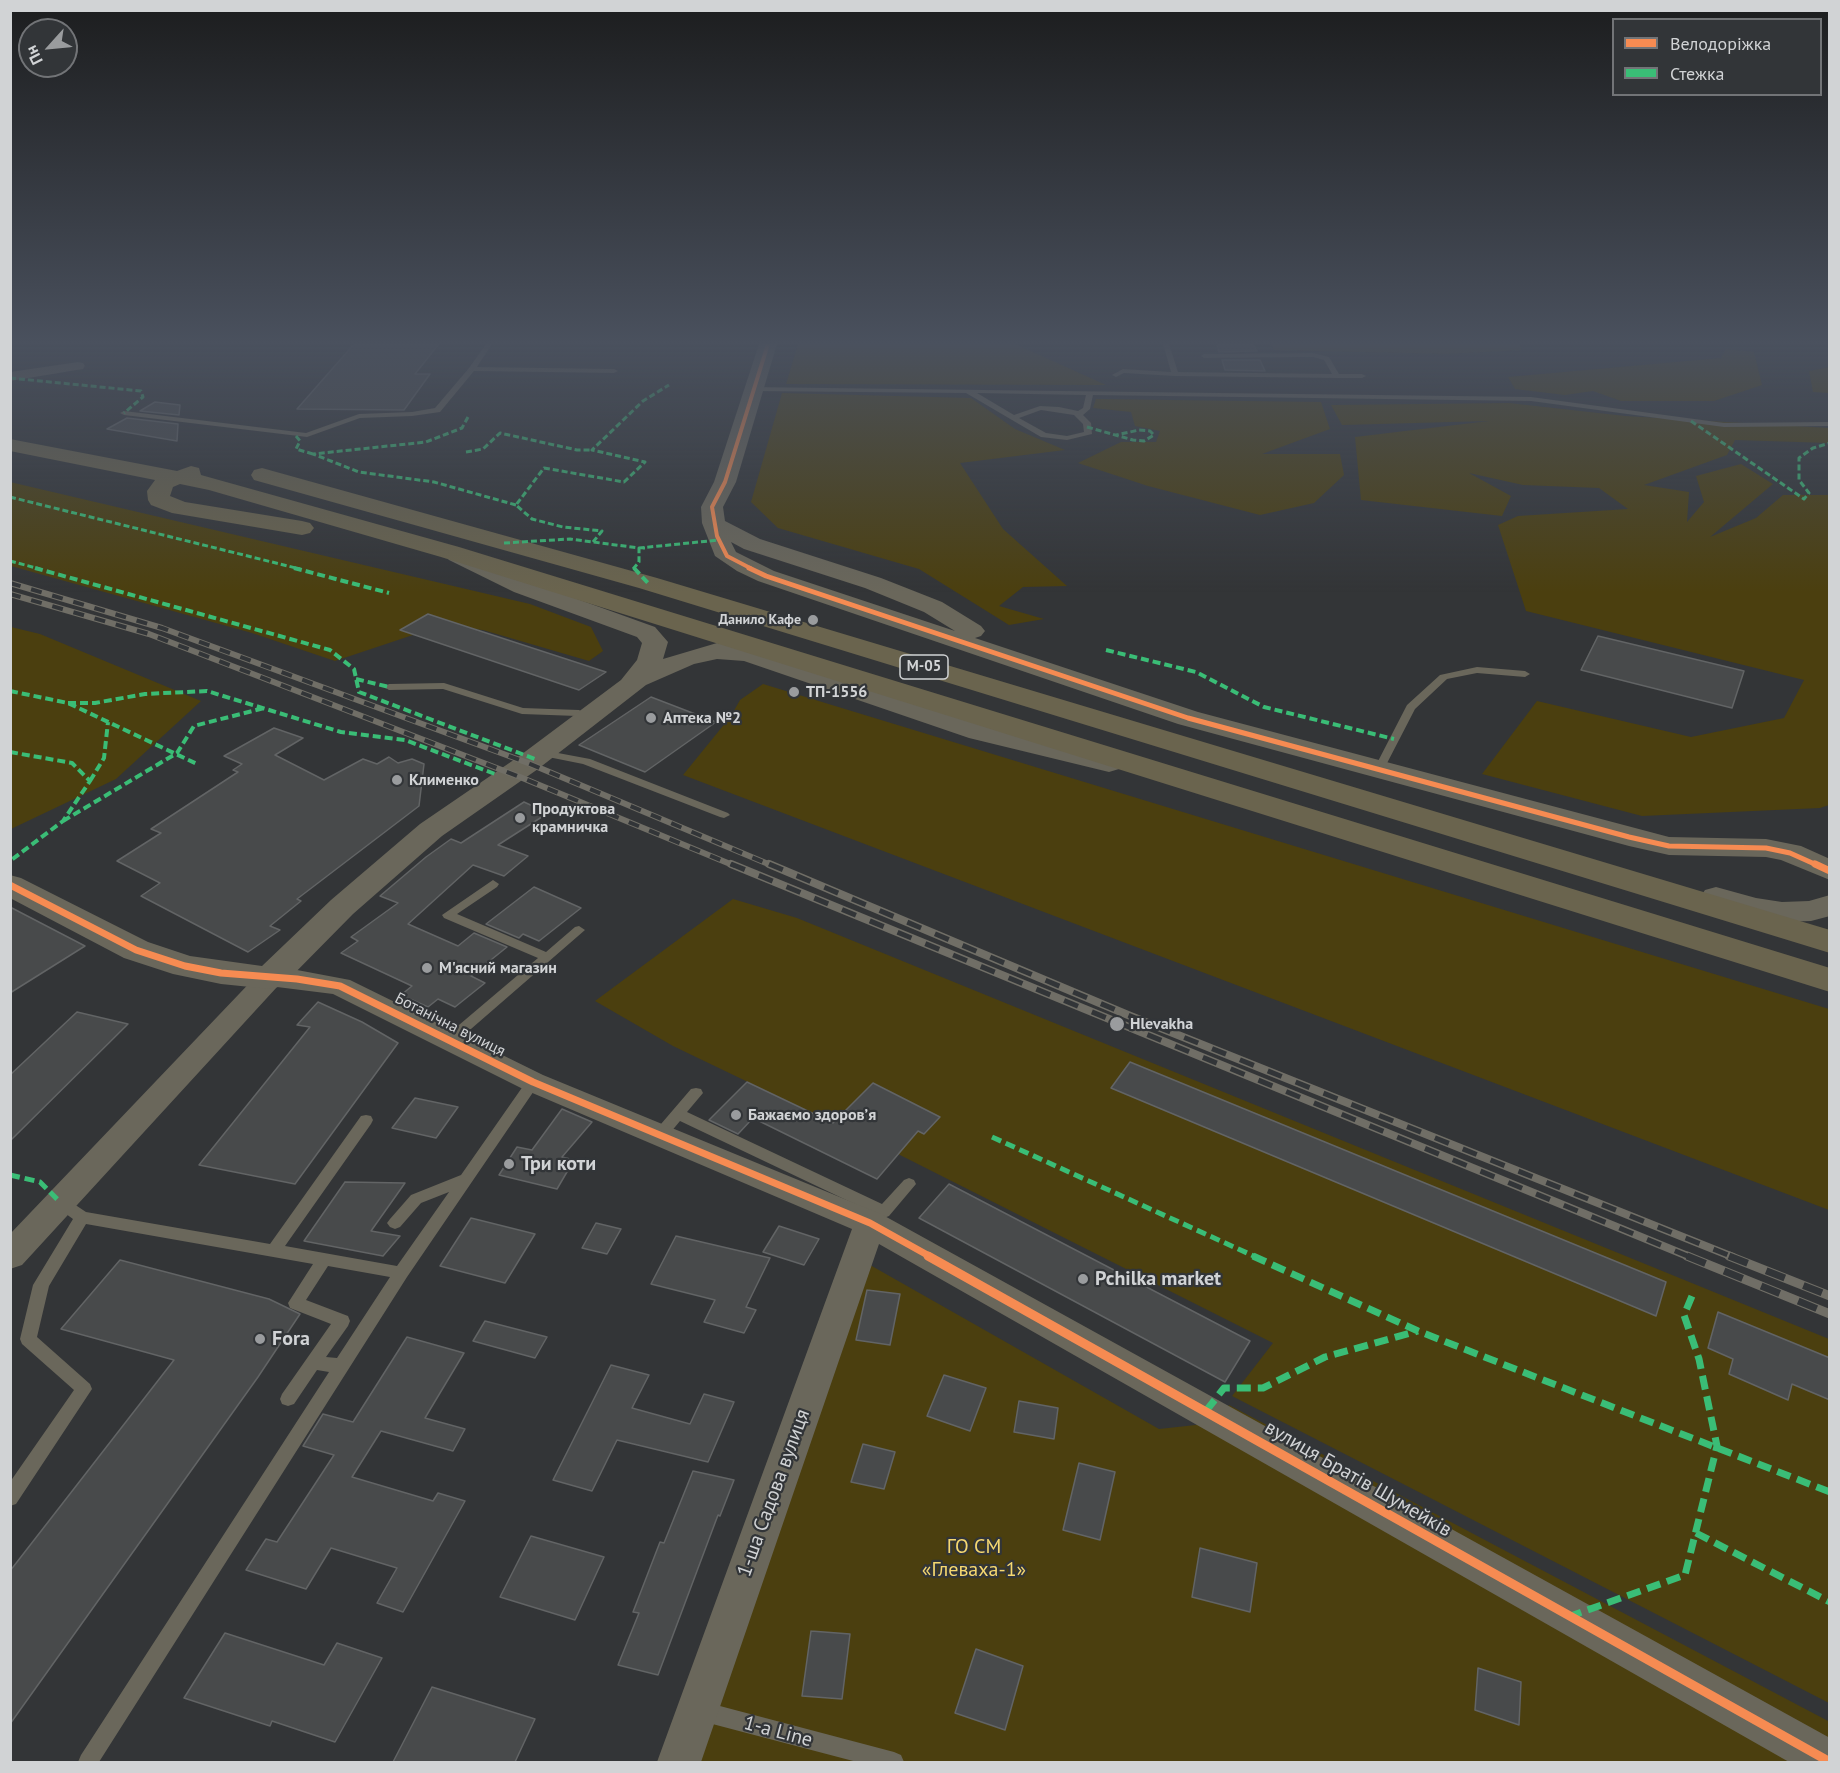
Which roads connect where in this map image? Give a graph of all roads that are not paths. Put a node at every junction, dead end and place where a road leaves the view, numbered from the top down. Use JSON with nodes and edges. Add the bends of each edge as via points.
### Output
{"nodes":[{"id":1,"x":19,"y":427,"type":"edge"},
{"id":2,"x":238,"y":427,"type":"edge"},
{"id":3,"x":330,"y":427,"type":"edge"},
{"id":4,"x":741,"y":427,"type":"edge"},
{"id":5,"x":1029,"y":427,"type":"edge"},
{"id":6,"x":1087,"y":427,"type":"edge"},
{"id":7,"x":10,"y":445,"type":"edge"},
{"id":8,"x":235,"y":468,"type":"junction"},
{"id":9,"x":177,"y":477,"type":"junction"},
{"id":10,"x":713,"y":523,"type":"junction"},
{"id":11,"x":450,"y":552,"type":"junction"},
{"id":12,"x":775,"y":552,"type":"junction"},
{"id":13,"x":745,"y":566,"type":"junction"},
{"id":14,"x":873,"y":583,"type":"junction"},
{"id":15,"x":837,"y":598,"type":"junction"},
{"id":16,"x":1013,"y":658,"type":"junction"},
{"id":17,"x":1525,"y":674,"type":"dead end"},
{"id":18,"x":634,"y":681,"type":"junction"},
{"id":19,"x":389,"y":687,"type":"dead end"},
{"id":20,"x":588,"y":718,"type":"junction"},
{"id":21,"x":542,"y":753,"type":"junction"},
{"id":22,"x":1379,"y":769,"type":"junction"},
{"id":23,"x":1202,"y":786,"type":"junction"},
{"id":24,"x":724,"y":815,"type":"dead end"},
{"id":25,"x":1593,"y":869,"type":"junction"},
{"id":26,"x":1830,"y":871,"type":"edge"},
{"id":27,"x":493,"y":884,"type":"dead end"},
{"id":28,"x":10,"y":885,"type":"edge"},
{"id":29,"x":1830,"y":905,"type":"edge"},
{"id":30,"x":579,"y":930,"type":"dead end"},
{"id":31,"x":1830,"y":942,"type":"edge"},
{"id":32,"x":547,"y":957,"type":"junction"},
{"id":33,"x":270,"y":978,"type":"junction"},
{"id":34,"x":1830,"y":980,"type":"edge"},
{"id":35,"x":452,"y":1039,"type":"junction"},
{"id":36,"x":533,"y":1082,"type":"junction"},
{"id":37,"x":696,"y":1093,"type":"dead end"},
{"id":38,"x":366,"y":1120,"type":"dead end"},
{"id":39,"x":669,"y":1125,"type":"junction"},
{"id":40,"x":464,"y":1179,"type":"junction"},
{"id":41,"x":909,"y":1184,"type":"dead end"},
{"id":42,"x":71,"y":1210,"type":"junction"},
{"id":43,"x":863,"y":1214,"type":"junction"},
{"id":44,"x":395,"y":1223,"type":"dead end"},
{"id":45,"x":273,"y":1251,"type":"junction"},
{"id":46,"x":10,"y":1256,"type":"edge"},
{"id":47,"x":324,"y":1260,"type":"junction"},
{"id":48,"x":401,"y":1273,"type":"junction"},
{"id":49,"x":314,"y":1363,"type":"junction"},
{"id":50,"x":342,"y":1366,"type":"junction"},
{"id":51,"x":288,"y":1399,"type":"dead end"},
{"id":52,"x":10,"y":1498,"type":"edge"},
{"id":53,"x":697,"y":1710,"type":"junction"},
{"id":54,"x":88,"y":1762,"type":"edge"},
{"id":55,"x":679,"y":1762,"type":"edge"},
{"id":56,"x":894,"y":1762,"type":"edge"},
{"id":57,"x":1830,"y":1762,"type":"edge"}],
"edges":[{"from":1,"to":8,"type":"highway","number":"М-05"},
{"from":2,"to":3,"type":"lane","via":[[307,435]]},
{"from":4,"to":10,"type":"street","via":[[725,482],[712,507]]},
{"from":5,"to":6,"type":"lane","via":[[1044,435],[1067,438],[1088,434]]},
{"from":7,"to":9,"type":"highway","number":"М-05"},
{"from":8,"to":9,"type":"highway"},
{"from":8,"to":25,"type":"highway","number":"М-05","via":[[648,583]]},
{"from":9,"to":11,"type":"highway","number":"М-05"},
{"from":10,"to":12,"type":"street"},
{"from":10,"to":13,"type":"street","via":[[727,556]]},
{"from":11,"to":18,"type":"street","via":[[522,587],[646,632],[655,642],[654,649]]},
{"from":11,"to":23,"type":"highway","number":"М-05"},
{"from":12,"to":13,"type":"street","via":[[755,555]]},
{"from":12,"to":14,"type":"street"},
{"from":13,"to":15,"type":"street"},
{"from":14,"to":15,"type":"street","via":[[867,590]]},
{"from":14,"to":16,"type":"street","via":[[933,607]]},
{"from":15,"to":16,"type":"street"},
{"from":16,"to":22,"type":"street","via":[[1188,718]]},
{"from":17,"to":22,"type":"lane","via":[[1477,670],[1444,677],[1411,707]]},
{"from":18,"to":20,"type":"street"},
{"from":18,"to":23,"type":"street","via":[[685,658],[717,651],[747,654],[980,732]]},
{"from":19,"to":20,"type":"lane","via":[[444,686],[522,711],[579,713]]},
{"from":20,"to":21,"type":"street"},
{"from":21,"to":24,"type":"lane","via":[[586,761]]},
{"from":21,"to":33,"type":"street","via":[[431,830],[342,907]]},
{"from":22,"to":26,"type":"street","via":[[1669,846],[1766,848],[1790,853]]},
{"from":23,"to":34,"type":"highway","number":"М-05"},
{"from":25,"to":29,"type":"street","via":[[1654,880],[1754,908],[1810,911]]},
{"from":25,"to":31,"type":"highway","number":"М-05"},
{"from":27,"to":32,"type":"lane","via":[[448,915]]},
{"from":28,"to":33,"type":"street","name":"Ботанічна вулиця","via":[[136,950],[212,972]]},
{"from":30,"to":32,"type":"lane"},
{"from":32,"to":35,"type":"lane"},
{"from":33,"to":35,"type":"street","name":"Ботанічна вулиця","via":[[340,986]]},
{"from":33,"to":42,"type":"street"},
{"from":35,"to":36,"type":"street","name":"Ботанічна вулиця"},
{"from":36,"to":39,"type":"street","name":"Ботанічна вулиця"},
{"from":36,"to":40,"type":"lane"},
{"from":37,"to":39,"type":"lane"},
{"from":38,"to":45,"type":"lane"},
{"from":39,"to":43,"type":"street","name":"Ботанічна вулиця"},
{"from":40,"to":44,"type":"lane","via":[[416,1199]]},
{"from":40,"to":48,"type":"lane"},
{"from":41,"to":43,"type":"lane","via":[[884,1212]]},
{"from":42,"to":45,"type":"lane"},
{"from":42,"to":46,"type":"street"},
{"from":42,"to":52,"type":"lane","via":[[41,1285],[28,1339],[84,1389]]},
{"from":43,"to":53,"type":"street","name":"1-ша Садова вулиця"},
{"from":43,"to":57,"type":"street","name":"вулиця Братів Шумейків"},
{"from":45,"to":47,"type":"lane"},
{"from":47,"to":48,"type":"lane"},
{"from":47,"to":49,"type":"lane","via":[[296,1303],[342,1321]]},
{"from":48,"to":50,"type":"lane"},
{"from":49,"to":50,"type":"lane"},
{"from":49,"to":51,"type":"lane"},
{"from":50,"to":54,"type":"lane"},
{"from":53,"to":55,"type":"street","name":"1-ша Садова вулиця"},
{"from":53,"to":56,"type":"lane","name":"1-a Line"}]}
